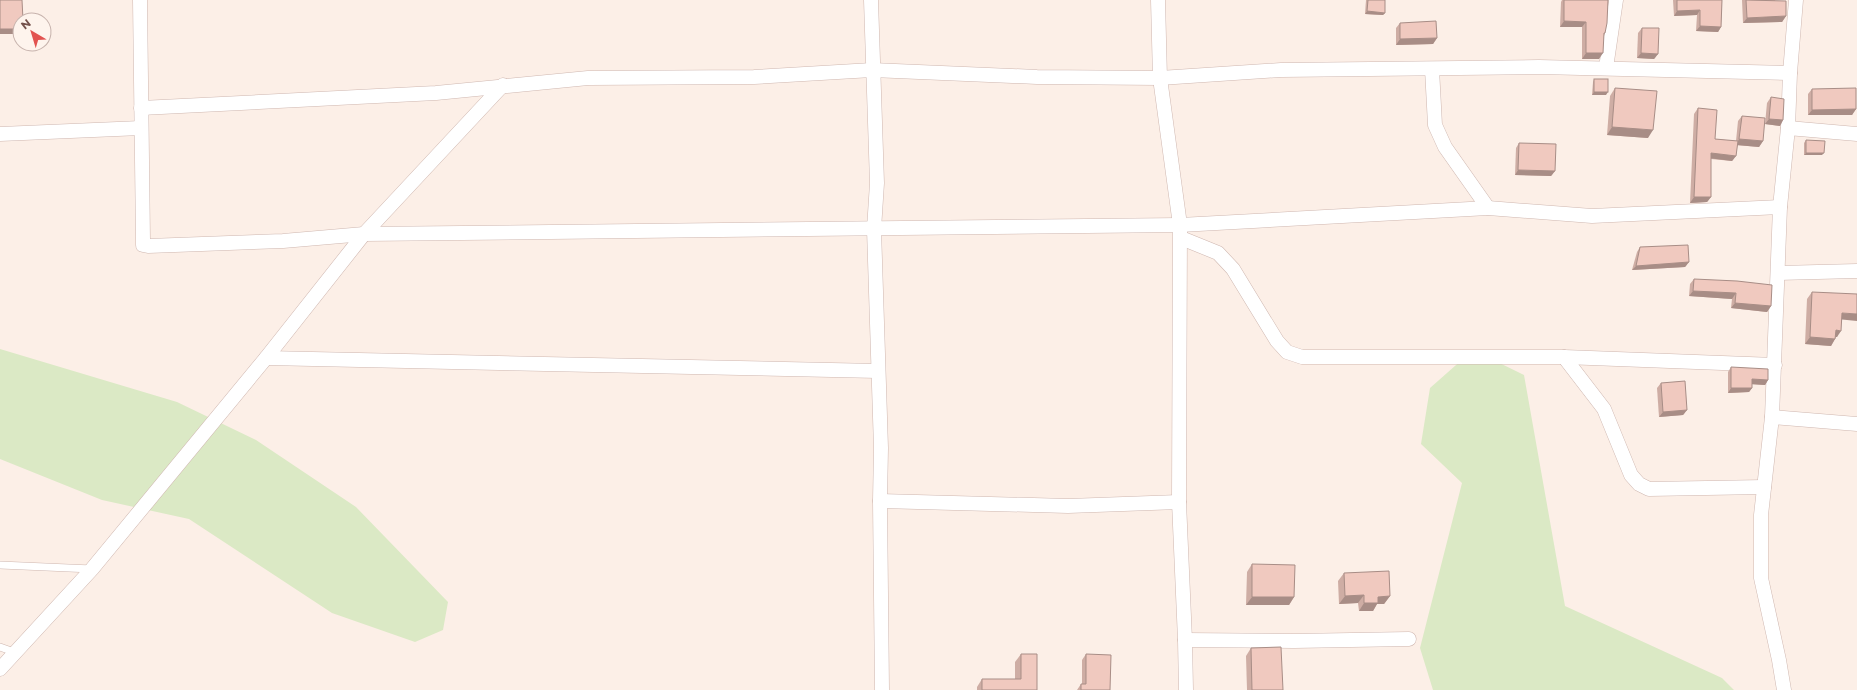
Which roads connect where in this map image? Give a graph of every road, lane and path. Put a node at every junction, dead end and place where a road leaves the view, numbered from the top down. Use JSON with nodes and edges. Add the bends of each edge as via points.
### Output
{"nodes":[{"id":1,"x":140,"y":0,"type":"edge"},
{"id":2,"x":871,"y":0,"type":"edge"},
{"id":3,"x":1158,"y":0,"type":"edge"},
{"id":4,"x":1616,"y":0,"type":"edge"},
{"id":5,"x":1796,"y":0,"type":"edge"},
{"id":6,"x":1606,"y":68,"type":"junction"},
{"id":7,"x":1432,"y":69,"type":"junction"},
{"id":8,"x":872,"y":70,"type":"junction"},
{"id":9,"x":1790,"y":73,"type":"junction"},
{"id":10,"x":1160,"y":78,"type":"junction"},
{"id":11,"x":502,"y":85,"type":"junction"},
{"id":12,"x":141,"y":108,"type":"junction"},
{"id":13,"x":141,"y":128,"type":"junction"},
{"id":14,"x":1788,"y":128,"type":"junction"},
{"id":15,"x":0,"y":134,"type":"edge"},
{"id":16,"x":1857,"y":134,"type":"edge"},
{"id":17,"x":1780,"y":207,"type":"junction"},
{"id":18,"x":1488,"y":208,"type":"junction"},
{"id":19,"x":874,"y":228,"type":"junction"},
{"id":20,"x":1180,"y":232,"type":"junction"},
{"id":21,"x":364,"y":234,"type":"junction"},
{"id":22,"x":1857,"y":272,"type":"edge"},
{"id":23,"x":1778,"y":274,"type":"junction"},
{"id":24,"x":1564,"y":357,"type":"junction"},
{"id":25,"x":266,"y":358,"type":"junction"},
{"id":26,"x":1775,"y":365,"type":"junction"},
{"id":27,"x":878,"y":371,"type":"junction"},
{"id":28,"x":1772,"y":417,"type":"junction"},
{"id":29,"x":1857,"y":424,"type":"edge"},
{"id":30,"x":1764,"y":487,"type":"junction"},
{"id":31,"x":880,"y":501,"type":"junction"},
{"id":32,"x":1179,"y":502,"type":"junction"},
{"id":33,"x":0,"y":565,"type":"edge"},
{"id":34,"x":92,"y":569,"type":"junction"},
{"id":35,"x":1409,"y":639,"type":"dead end"},
{"id":36,"x":1185,"y":640,"type":"junction"},
{"id":37,"x":0,"y":647,"type":"edge"},
{"id":38,"x":14,"y":652,"type":"junction"},
{"id":39,"x":0,"y":669,"type":"edge"},
{"id":40,"x":882,"y":690,"type":"edge"},
{"id":41,"x":1186,"y":690,"type":"edge"},
{"id":42,"x":1784,"y":690,"type":"edge"}],
"edges":[{"from":1,"to":12,"type":"street"},
{"from":2,"to":8,"type":"street"},
{"from":3,"to":10,"type":"street"},
{"from":4,"to":6,"type":"street"},
{"from":5,"to":9,"type":"street"},
{"from":6,"to":7,"type":"street"},
{"from":6,"to":9,"type":"street"},
{"from":7,"to":10,"type":"street","via":[[1281,70]]},
{"from":7,"to":18,"type":"street","via":[[1435,125],[1445,147]]},
{"from":8,"to":10,"type":"street","via":[[1037,77]]},
{"from":8,"to":11,"type":"street","via":[[754,77],[588,78]]},
{"from":8,"to":19,"type":"street","via":[[876,183]]},
{"from":9,"to":14,"type":"street"},
{"from":10,"to":20,"type":"street"},
{"from":11,"to":12,"type":"street","via":[[436,93]]},
{"from":11,"to":21,"type":"street"},
{"from":12,"to":13,"type":"street"},
{"from":13,"to":15,"type":"street"},
{"from":13,"to":21,"type":"street","via":[[143,245],[283,241]]},
{"from":14,"to":16,"type":"street"},
{"from":14,"to":17,"type":"street"},
{"from":17,"to":18,"type":"street","via":[[1592,216]]},
{"from":17,"to":23,"type":"street"},
{"from":18,"to":20,"type":"street"},
{"from":19,"to":20,"type":"street"},
{"from":19,"to":21,"type":"street"},
{"from":19,"to":27,"type":"street"},
{"from":20,"to":24,"type":"street","via":[[1218,253],[1233,269],[1277,341],[1287,352],[1302,357]]},
{"from":20,"to":32,"type":"street"},
{"from":21,"to":25,"type":"street"},
{"from":22,"to":23,"type":"street"},
{"from":23,"to":26,"type":"street"},
{"from":24,"to":26,"type":"street"},
{"from":24,"to":30,"type":"street","via":[[1604,409],[1631,475],[1639,484],[1649,490]]},
{"from":25,"to":27,"type":"street"},
{"from":25,"to":34,"type":"street"},
{"from":26,"to":28,"type":"street"},
{"from":27,"to":31,"type":"street"},
{"from":28,"to":29,"type":"street"},
{"from":28,"to":30,"type":"street"},
{"from":30,"to":42,"type":"street","via":[[1761,515],[1761,578]]},
{"from":31,"to":32,"type":"street","via":[[1068,506]]},
{"from":31,"to":40,"type":"street"},
{"from":32,"to":36,"type":"street"},
{"from":33,"to":34,"type":"lane"},
{"from":34,"to":38,"type":"street"},
{"from":35,"to":36,"type":"street"},
{"from":36,"to":41,"type":"street"},
{"from":37,"to":38,"type":"lane"},
{"from":38,"to":39,"type":"street"}]}
